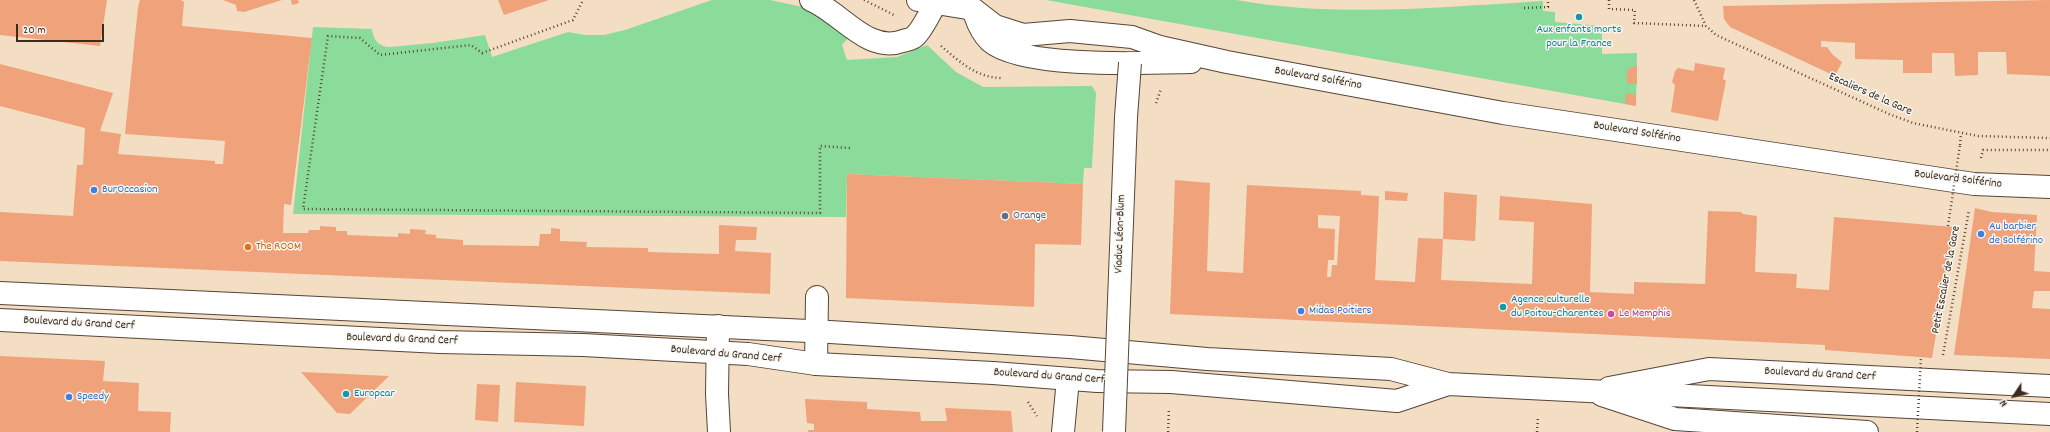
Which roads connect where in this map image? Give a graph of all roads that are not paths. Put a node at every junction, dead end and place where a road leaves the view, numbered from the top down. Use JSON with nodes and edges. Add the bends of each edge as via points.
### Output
{"nodes":[{"id":1,"x":811,"y":0,"type":"edge"},
{"id":2,"x":927,"y":2,"type":"edge"},
{"id":3,"x":974,"y":4,"type":"edge"},
{"id":4,"x":1132,"y":37,"type":"junction"},
{"id":5,"x":1227,"y":62,"type":"junction"},
{"id":6,"x":1130,"y":63,"type":"junction"},
{"id":7,"x":2050,"y":187,"type":"edge"},
{"id":8,"x":0,"y":293,"type":"edge"},
{"id":9,"x":817,"y":297,"type":"dead end"},
{"id":10,"x":0,"y":320,"type":"edge"},
{"id":11,"x":718,"y":326,"type":"junction"},
{"id":12,"x":816,"y":331,"type":"junction"},
{"id":13,"x":718,"y":353,"type":"junction"},
{"id":14,"x":816,"y":364,"type":"junction"},
{"id":15,"x":1068,"y":379,"type":"junction"},
{"id":16,"x":1448,"y":384,"type":"junction"},
{"id":17,"x":2050,"y":386,"type":"edge"},
{"id":18,"x":1592,"y":391,"type":"junction"},
{"id":19,"x":2050,"y":414,"type":"edge"},
{"id":20,"x":719,"y":432,"type":"edge"},
{"id":21,"x":1063,"y":432,"type":"edge"},
{"id":22,"x":1114,"y":432,"type":"edge"},
{"id":23,"x":1858,"y":432,"type":"edge"},
{"id":24,"x":1867,"y":432,"type":"edge"}],
"edges":[{"from":1,"to":2,"type":"main road","via":[[822,4],[868,38],[882,44],[895,44],[914,38]]},
{"from":2,"to":3,"type":"main road","name":"Boulevard Solférino"},
{"from":3,"to":4,"type":"main road","name":"Boulevard Solférino","via":[[995,26],[1023,35],[1070,31]]},
{"from":3,"to":6,"type":"main road","name":"Boulevard Solférino","via":[[978,25],[990,41],[1011,52],[1034,58]]},
{"from":4,"to":5,"type":"main road","name":"Boulevard Solférino","via":[[1160,47]]},
{"from":4,"to":6,"type":"main road","name":"Viaduc Léon-Blum"},
{"from":5,"to":6,"type":"main road","name":"Boulevard Solférino"},
{"from":5,"to":7,"type":"main road","name":"Boulevard Solférino","via":[[1511,114],[1974,184]]},
{"from":6,"to":22,"type":"main road","name":"Viaduc Léon-Blum","bridge":true},
{"from":8,"to":11,"type":"main road","name":"Boulevard du Grand Cerf"},
{"from":9,"to":12,"type":"main road"},
{"from":10,"to":13,"type":"main road","name":"Boulevard du Grand Cerf"},
{"from":11,"to":12,"type":"main road","name":"Boulevard du Grand Cerf"},
{"from":11,"to":13,"type":"main road"},
{"from":12,"to":14,"type":"main road"},
{"from":12,"to":16,"type":"main road","name":"Boulevard du Grand Cerf","via":[[1070,347],[1207,359],[1391,369]]},
{"from":13,"to":14,"type":"main road","name":"Boulevard du Grand Cerf","via":[[748,354]]},
{"from":13,"to":20,"type":"main road"},
{"from":14,"to":15,"type":"main road","name":"Boulevard du Grand Cerf"},
{"from":15,"to":16,"type":"main road","name":"Boulevard du Grand Cerf","via":[[1170,382],[1397,401]]},
{"from":15,"to":21,"type":"main road"},
{"from":16,"to":18,"type":"main road","name":"Boulevard du Grand Cerf"},
{"from":17,"to":18,"type":"main road","name":"Boulevard du Grand Cerf","via":[[1709,369]]},
{"from":18,"to":19,"type":"main road","name":"Boulevard du Grand Cerf"},
{"from":18,"to":23,"type":"main road","name":"Boulevard du Grand Cerf","via":[[1675,419]]},
{"from":23,"to":24,"type":"main road","name":"Boulevard du Grand Cerf"}]}
